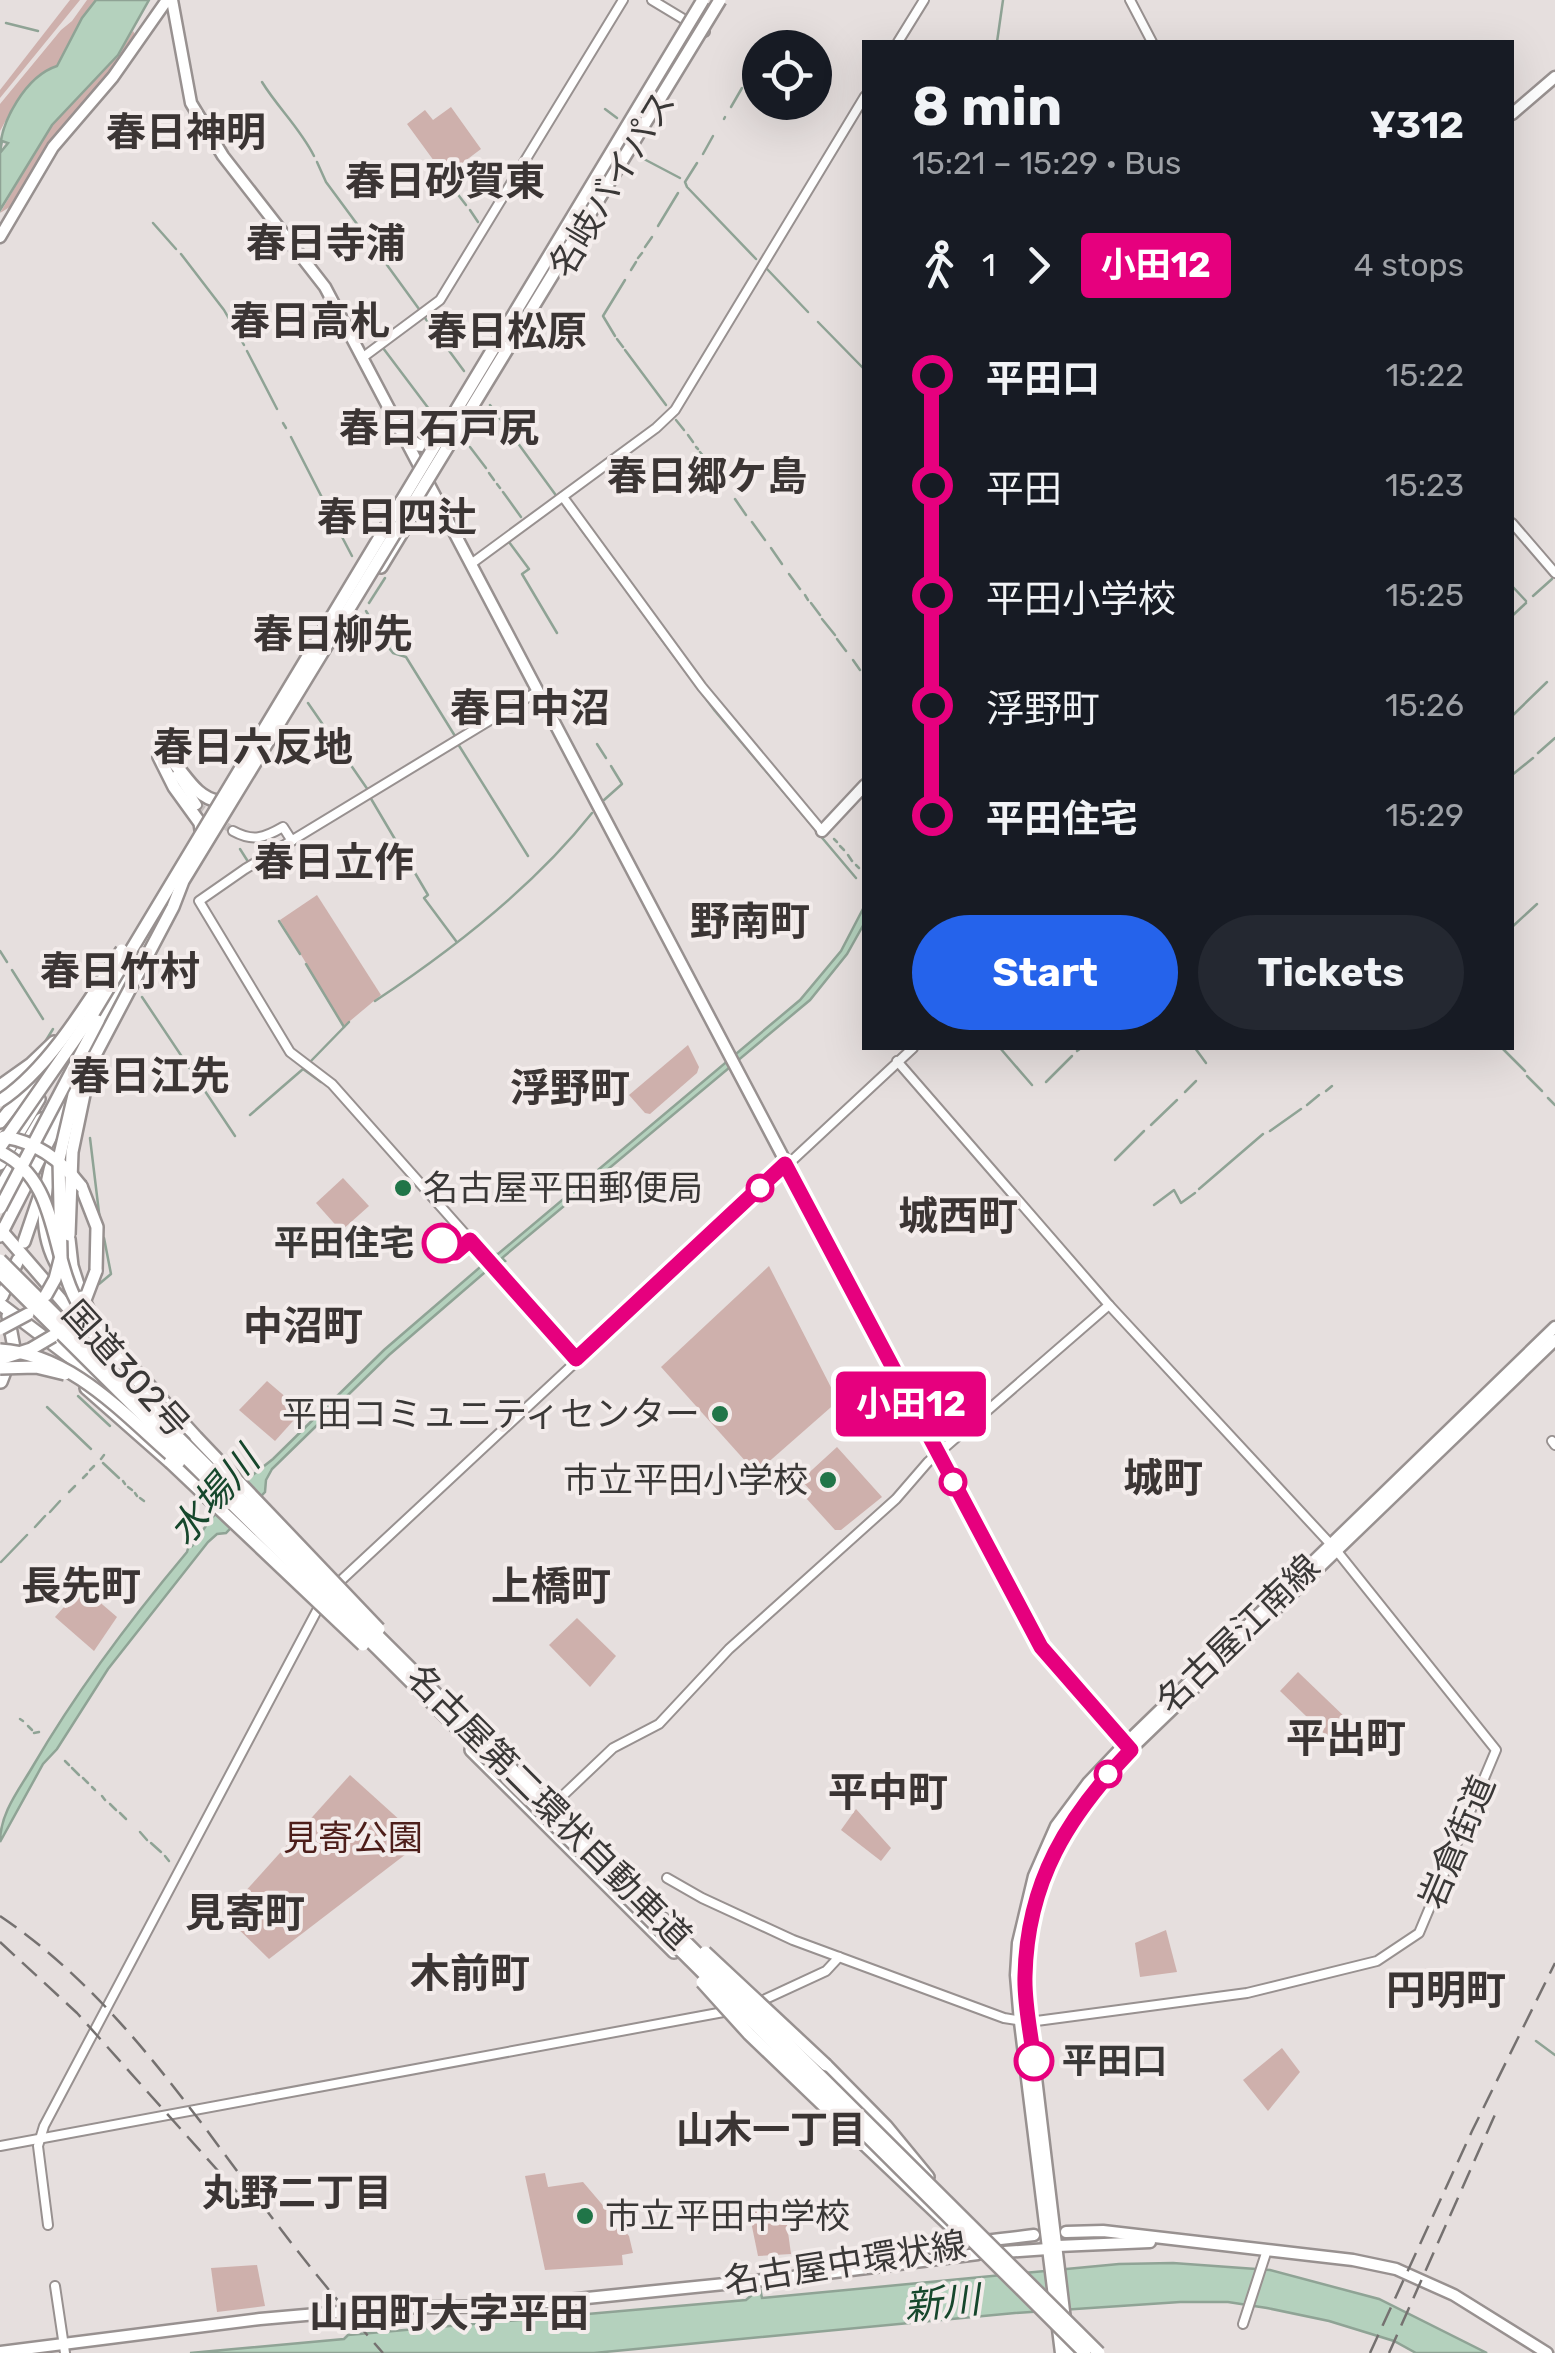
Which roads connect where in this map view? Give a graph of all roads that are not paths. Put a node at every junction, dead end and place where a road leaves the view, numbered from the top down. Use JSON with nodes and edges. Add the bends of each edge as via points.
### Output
{"nodes":[{"id":1,"x":170,"y":0,"type":"edge"},
{"id":2,"x":623,"y":0,"type":"edge"},
{"id":3,"x":652,"y":0,"type":"edge"},
{"id":4,"x":705,"y":0,"type":"edge"},
{"id":5,"x":722,"y":0,"type":"edge"},
{"id":6,"x":924,"y":0,"type":"edge"},
{"id":7,"x":1130,"y":0,"type":"edge"},
{"id":8,"x":687,"y":21,"type":"junction"},
{"id":9,"x":704,"y":31,"type":"junction"},
{"id":10,"x":899,"y":40,"type":"edge"},
{"id":11,"x":1151,"y":40,"type":"edge"},
{"id":12,"x":1555,"y":77,"type":"edge"},
{"id":13,"x":862,"y":101,"type":"edge"},
{"id":14,"x":1514,"y":112,"type":"edge"},
{"id":15,"x":0,"y":237,"type":"edge"},
{"id":16,"x":490,"y":348,"type":"junction"},
{"id":17,"x":362,"y":358,"type":"junction"},
{"id":18,"x":404,"y":436,"type":"junction"},
{"id":19,"x":429,"y":446,"type":"junction"},
{"id":20,"x":418,"y":463,"type":"junction"},
{"id":21,"x":430,"y":486,"type":"junction"},
{"id":22,"x":563,"y":497,"type":"junction"},
{"id":23,"x":418,"y":506,"type":"junction"},
{"id":24,"x":442,"y":510,"type":"junction"},
{"id":25,"x":1514,"y":526,"type":"edge"},
{"id":26,"x":471,"y":564,"type":"junction"},
{"id":27,"x":1555,"y":573,"type":"edge"},
{"id":28,"x":538,"y":692,"type":"junction"},
{"id":29,"x":164,"y":756,"type":"junction"},
{"id":30,"x":862,"y":788,"type":"edge"},
{"id":31,"x":218,"y":801,"type":"junction"},
{"id":32,"x":196,"y":805,"type":"tunnel mouth"},
{"id":33,"x":201,"y":830,"type":"junction"},
{"id":34,"x":233,"y":831,"type":"tunnel mouth"},
{"id":35,"x":822,"y":831,"type":"joint"},
{"id":36,"x":292,"y":841,"type":"junction"},
{"id":37,"x":180,"y":877,"type":"junction"},
{"id":38,"x":103,"y":1014,"type":"junction"},
{"id":39,"x":82,"y":1017,"type":"junction"},
{"id":40,"x":911,"y":1050,"type":"edge"},
{"id":41,"x":897,"y":1061,"type":"junction"},
{"id":42,"x":90,"y":1062,"type":"junction"},
{"id":43,"x":98,"y":1078,"type":"dead end"},
{"id":44,"x":30,"y":1083,"type":"junction"},
{"id":45,"x":0,"y":1086,"type":"edge"},
{"id":46,"x":74,"y":1090,"type":"junction"},
{"id":47,"x":0,"y":1102,"type":"edge"},
{"id":48,"x":0,"y":1110,"type":"edge"},
{"id":49,"x":0,"y":1122,"type":"edge"},
{"id":50,"x":0,"y":1136,"type":"edge"},
{"id":51,"x":0,"y":1149,"type":"edge"},
{"id":52,"x":0,"y":1164,"type":"edge"},
{"id":53,"x":785,"y":1164,"type":"junction"},
{"id":54,"x":46,"y":1177,"type":"junction"},
{"id":55,"x":0,"y":1188,"type":"edge"},
{"id":56,"x":0,"y":1208,"type":"edge"},
{"id":57,"x":1,"y":1232,"type":"edge"},
{"id":58,"x":20,"y":1243,"type":"junction"},
{"id":59,"x":0,"y":1260,"type":"edge"},
{"id":60,"x":18,"y":1260,"type":"dead end"},
{"id":61,"x":0,"y":1274,"type":"edge"},
{"id":62,"x":2,"y":1302,"type":"edge"},
{"id":63,"x":77,"y":1302,"type":"junction"},
{"id":64,"x":1109,"y":1305,"type":"junction"},
{"id":65,"x":1555,"y":1328,"type":"edge"},
{"id":66,"x":0,"y":1329,"type":"edge"},
{"id":67,"x":40,"y":1336,"type":"junction"},
{"id":68,"x":1555,"y":1340,"type":"edge"},
{"id":69,"x":106,"y":1344,"type":"junction"},
{"id":70,"x":0,"y":1350,"type":"edge"},
{"id":71,"x":0,"y":1359,"type":"edge"},
{"id":72,"x":576,"y":1359,"type":"junction"},
{"id":73,"x":0,"y":1368,"type":"edge"},
{"id":74,"x":1,"y":1382,"type":"edge"},
{"id":75,"x":101,"y":1396,"type":"junction"},
{"id":76,"x":938,"y":1454,"type":"junction"},
{"id":77,"x":245,"y":1520,"type":"junction"},
{"id":78,"x":286,"y":1544,"type":"junction"},
{"id":79,"x":1333,"y":1547,"type":"junction"},
{"id":80,"x":335,"y":1586,"type":"junction"},
{"id":81,"x":322,"y":1601,"type":"junction"},
{"id":82,"x":429,"y":1700,"type":"junction"},
{"id":83,"x":1128,"y":1747,"type":"junction"},
{"id":84,"x":496,"y":1754,"type":"junction"},
{"id":85,"x":554,"y":1804,"type":"junction"},
{"id":86,"x":667,"y":1878,"type":"dead end"},
{"id":87,"x":611,"y":1882,"type":"junction"},
{"id":88,"x":638,"y":1895,"type":"junction"},
{"id":89,"x":839,"y":1957,"type":"junction"},
{"id":90,"x":755,"y":2004,"type":"junction"},
{"id":91,"x":733,"y":2010,"type":"junction"},
{"id":92,"x":1024,"y":2022,"type":"junction"},
{"id":93,"x":40,"y":2138,"type":"junction"},
{"id":94,"x":0,"y":2146,"type":"edge"},
{"id":95,"x":904,"y":2150,"type":"junction"},
{"id":96,"x":888,"y":2167,"type":"junction"},
{"id":97,"x":48,"y":2225,"type":"dead end"},
{"id":98,"x":1066,"y":2232,"type":"dead end"},
{"id":99,"x":1034,"y":2235,"type":"dead end"},
{"id":100,"x":1176,"y":2240,"type":"junction"},
{"id":101,"x":1053,"y":2250,"type":"junction"},
{"id":102,"x":1002,"y":2251,"type":"junction"},
{"id":103,"x":979,"y":2254,"type":"junction"},
{"id":104,"x":1265,"y":2254,"type":"junction"},
{"id":105,"x":793,"y":2277,"type":"junction"},
{"id":106,"x":55,"y":2286,"type":"dead end"},
{"id":107,"x":1056,"y":2298,"type":"junction"},
{"id":108,"x":1066,"y":2314,"type":"junction"},
{"id":109,"x":1244,"y":2321,"type":"dead end"},
{"id":110,"x":63,"y":2345,"type":"edge"},
{"id":111,"x":1070,"y":2348,"type":"edge"},
{"id":112,"x":1100,"y":2350,"type":"edge"},
{"id":113,"x":0,"y":2352,"type":"edge"},
{"id":114,"x":1547,"y":2353,"type":"edge"}],
"edges":[{"from":1,"to":15,"type":"main road","via":[[53,147]]},
{"from":1,"to":17,"type":"main road","via":[[191,104],[223,156],[310,265]]},
{"from":2,"to":17,"type":"street","via":[[440,300]]},
{"from":3,"to":8,"type":"street"},
{"from":4,"to":8,"type":"highway","name":"名岐バイパス"},
{"from":4,"to":16,"type":"highway","bridge":true,"via":[[552,264],[513,326]]},
{"from":4,"to":37,"type":"highway","bridge":true},
{"from":5,"to":9,"type":"highway","name":"名岐バイパス"},
{"from":5,"to":37,"type":"highway","bridge":true},
{"from":6,"to":10,"type":"street"},
{"from":7,"to":11,"type":"street"},
{"from":8,"to":9,"type":"street"},
{"from":8,"to":16,"type":"highway","name":"名岐バイパス"},
{"from":9,"to":21,"type":"highway","name":"名岐バイパス"},
{"from":12,"to":14,"type":"main road"},
{"from":13,"to":22,"type":"street","via":[[675,410]]},
{"from":16,"to":19,"type":"highway","name":"名岐バイパス"},
{"from":17,"to":18,"type":"main road"},
{"from":18,"to":19,"type":"highway"},
{"from":18,"to":20,"type":"main road"},
{"from":19,"to":20,"type":"highway","name":"名岐バイパス"},
{"from":20,"to":21,"type":"main road"},
{"from":20,"to":31,"type":"highway","name":"名岐バイパス"},
{"from":21,"to":23,"type":"highway","name":"名岐バイパス"},
{"from":21,"to":24,"type":"main road"},
{"from":22,"to":26,"type":"street"},
{"from":22,"to":35,"type":"street","via":[[702,687]]},
{"from":23,"to":24,"type":"highway"},
{"from":23,"to":38,"type":"highway","name":"名岐バイパス"},
{"from":24,"to":26,"type":"main road"},
{"from":25,"to":27,"type":"street"},
{"from":26,"to":28,"type":"main road"},
{"from":28,"to":36,"type":"street"},
{"from":28,"to":53,"type":"main road"},
{"from":29,"to":31,"type":"highway","via":[[196,792]]},
{"from":29,"to":32,"type":"street"},
{"from":29,"to":33,"type":"highway"},
{"from":30,"to":35,"type":"main road"},
{"from":31,"to":33,"type":"highway","name":"名岐バイパス"},
{"from":33,"to":39,"type":"highway","name":"名岐バイパス"},
{"from":34,"to":36,"type":"street","via":[[253,839],[283,827]]},
{"from":36,"to":72,"type":"street","via":[[199,901],[290,1052],[332,1084]]},
{"from":37,"to":39,"type":"highway","bridge":true,"via":[[164,886]]},
{"from":37,"to":42,"type":"highway","bridge":true,"via":[[173,906]]},
{"from":37,"to":51,"type":"highway","bridge":true},
{"from":37,"to":56,"type":"highway","bridge":true},
{"from":38,"to":46,"type":"highway"},
{"from":38,"to":55,"type":"highway","name":"名岐バイパス"},
{"from":39,"to":44,"type":"highway"},
{"from":39,"to":45,"type":"highway","bridge":true},
{"from":39,"to":47,"type":"highway","bridge":true},
{"from":39,"to":52,"type":"highway","name":"名岐バイパス"},
{"from":40,"to":41,"type":"street"},
{"from":41,"to":53,"type":"street"},
{"from":41,"to":64,"type":"street"},
{"from":42,"to":66,"type":"highway","bridge":true,"via":[[61,1146],[62,1241],[55,1279],[34,1309]]},
{"from":42,"to":69,"type":"highway","bridge":true,"via":[[72,1152],[69,1239],[82,1297]]},
{"from":43,"to":46,"type":"highway"},
{"from":44,"to":48,"type":"highway"},
{"from":44,"to":49,"type":"highway"},
{"from":46,"to":54,"type":"highway"},
{"from":46,"to":57,"type":"highway"},
{"from":50,"to":71,"type":"highway","bridge":true,"via":[[38,1147],[74,1176],[95,1217],[99,1250],[90,1291],[71,1320],[43,1342]]},
{"from":51,"to":69,"type":"highway","bridge":true,"via":[[37,1185],[68,1283]]},
{"from":53,"to":72,"type":"street"},
{"from":53,"to":76,"type":"main road"},
{"from":54,"to":58,"type":"highway"},
{"from":54,"to":63,"type":"highway","via":[[45,1234]]},
{"from":57,"to":58,"type":"highway","name":"国道302号"},
{"from":58,"to":63,"type":"highway"},
{"from":58,"to":80,"type":"highway","name":"国道302号","bridge":true,"via":[[129,1380]]},
{"from":59,"to":78,"type":"highway","name":"名古屋第二環状自動車道","bridge":true},
{"from":60,"to":62,"type":"highway"},
{"from":61,"to":77,"type":"highway","name":"名古屋第二環状自動車道","bridge":true},
{"from":62,"to":67,"type":"highway","name":"国道302号"},
{"from":62,"to":74,"type":"highway","via":[[14,1341]]},
{"from":63,"to":84,"type":"highway","bridge":true},
{"from":64,"to":76,"type":"street"},
{"from":64,"to":79,"type":"street"},
{"from":65,"to":79,"type":"main road","name":"名古屋江南線"},
{"from":67,"to":77,"type":"highway","name":"国道302号","bridge":true,"via":[[99,1380]]},
{"from":67,"to":82,"type":"highway","bridge":true,"via":[[86,1388],[238,1523],[336,1622]]},
{"from":68,"to":79,"type":"main road","name":"名古屋江南線"},
{"from":69,"to":78,"type":"highway","bridge":true},
{"from":70,"to":75,"type":"highway","bridge":true,"via":[[54,1362]]},
{"from":72,"to":80,"type":"street"},
{"from":73,"to":75,"type":"highway","bridge":true,"via":[[49,1369]]},
{"from":75,"to":77,"type":"highway","bridge":true},
{"from":76,"to":83,"type":"main road","via":[[1041,1647]]},
{"from":76,"to":85,"type":"street","via":[[729,1649],[665,1718],[613,1748]]},
{"from":77,"to":81,"type":"highway","name":"国道302号"},
{"from":77,"to":82,"type":"highway","name":"名古屋第二環状自動車道","bridge":true},
{"from":78,"to":84,"type":"highway","name":"名古屋第二環状自動車道","bridge":true},
{"from":79,"to":83,"type":"main road","name":"名古屋江南線"},
{"from":79,"to":92,"type":"street","name":"岩倉街道","via":[[1496,1750],[1419,1934],[1377,1961],[1247,1993]]},
{"from":80,"to":81,"type":"street"},
{"from":80,"to":85,"type":"highway","name":"国道302号"},
{"from":81,"to":91,"type":"highway","name":"国道302号"},
{"from":81,"to":93,"type":"street"},
{"from":82,"to":87,"type":"highway","name":"名古屋第二環状自動車道","bridge":true},
{"from":83,"to":92,"type":"main road","name":"名古屋江南線","via":[[1080,1807],[1042,1880],[1027,1944]]},
{"from":84,"to":88,"type":"highway","name":"名古屋第二環状自動車道","bridge":true},
{"from":85,"to":90,"type":"highway","name":"国道302号"},
{"from":86,"to":89,"type":"street","via":[[758,1926]]},
{"from":87,"to":96,"type":"highway","bridge":true,"via":[[749,2034]]},
{"from":87,"to":111,"type":"highway","name":"名古屋第二環状自動車道","bridge":true},
{"from":88,"to":95,"type":"highway","bridge":true,"via":[[826,2066]]},
{"from":88,"to":112,"type":"highway","name":"名古屋第二環状自動車道","bridge":true},
{"from":89,"to":90,"type":"street","via":[[826,1971]]},
{"from":89,"to":92,"type":"street"},
{"from":90,"to":91,"type":"street"},
{"from":90,"to":95,"type":"highway","name":"国道302号"},
{"from":91,"to":93,"type":"street"},
{"from":91,"to":96,"type":"highway","name":"国道302号"},
{"from":92,"to":101,"type":"main road","name":"名古屋江南線"},
{"from":93,"to":94,"type":"street"},
{"from":93,"to":97,"type":"street"},
{"from":95,"to":102,"type":"highway","name":"国道302号","bridge":true},
{"from":96,"to":103,"type":"highway","bridge":true},
{"from":98,"to":100,"type":"main road"},
{"from":99,"to":105,"type":"main road","name":"名古屋中環状線","via":[[894,2251]]},
{"from":100,"to":101,"type":"main road"},
{"from":100,"to":104,"type":"main road"},
{"from":101,"to":102,"type":"main road"},
{"from":101,"to":107,"type":"main road","name":"名古屋江南線"},
{"from":102,"to":107,"type":"highway","name":"国道302号","bridge":true},
{"from":103,"to":105,"type":"main road"},
{"from":103,"to":111,"type":"highway","bridge":true},
{"from":104,"to":109,"type":"street"},
{"from":104,"to":114,"type":"main road","via":[[1396,2269]]},
{"from":105,"to":110,"type":"main road","name":"名古屋中環状線","via":[[508,2306],[384,2308]]},
{"from":106,"to":110,"type":"street"},
{"from":107,"to":108,"type":"highway","name":"国道302号"},
{"from":107,"to":111,"type":"main road","name":"名古屋江南線"},
{"from":108,"to":111,"type":"main road"},
{"from":108,"to":112,"type":"highway","name":"国道302号"},
{"from":110,"to":113,"type":"main road","name":"名古屋中環状線"}]}
